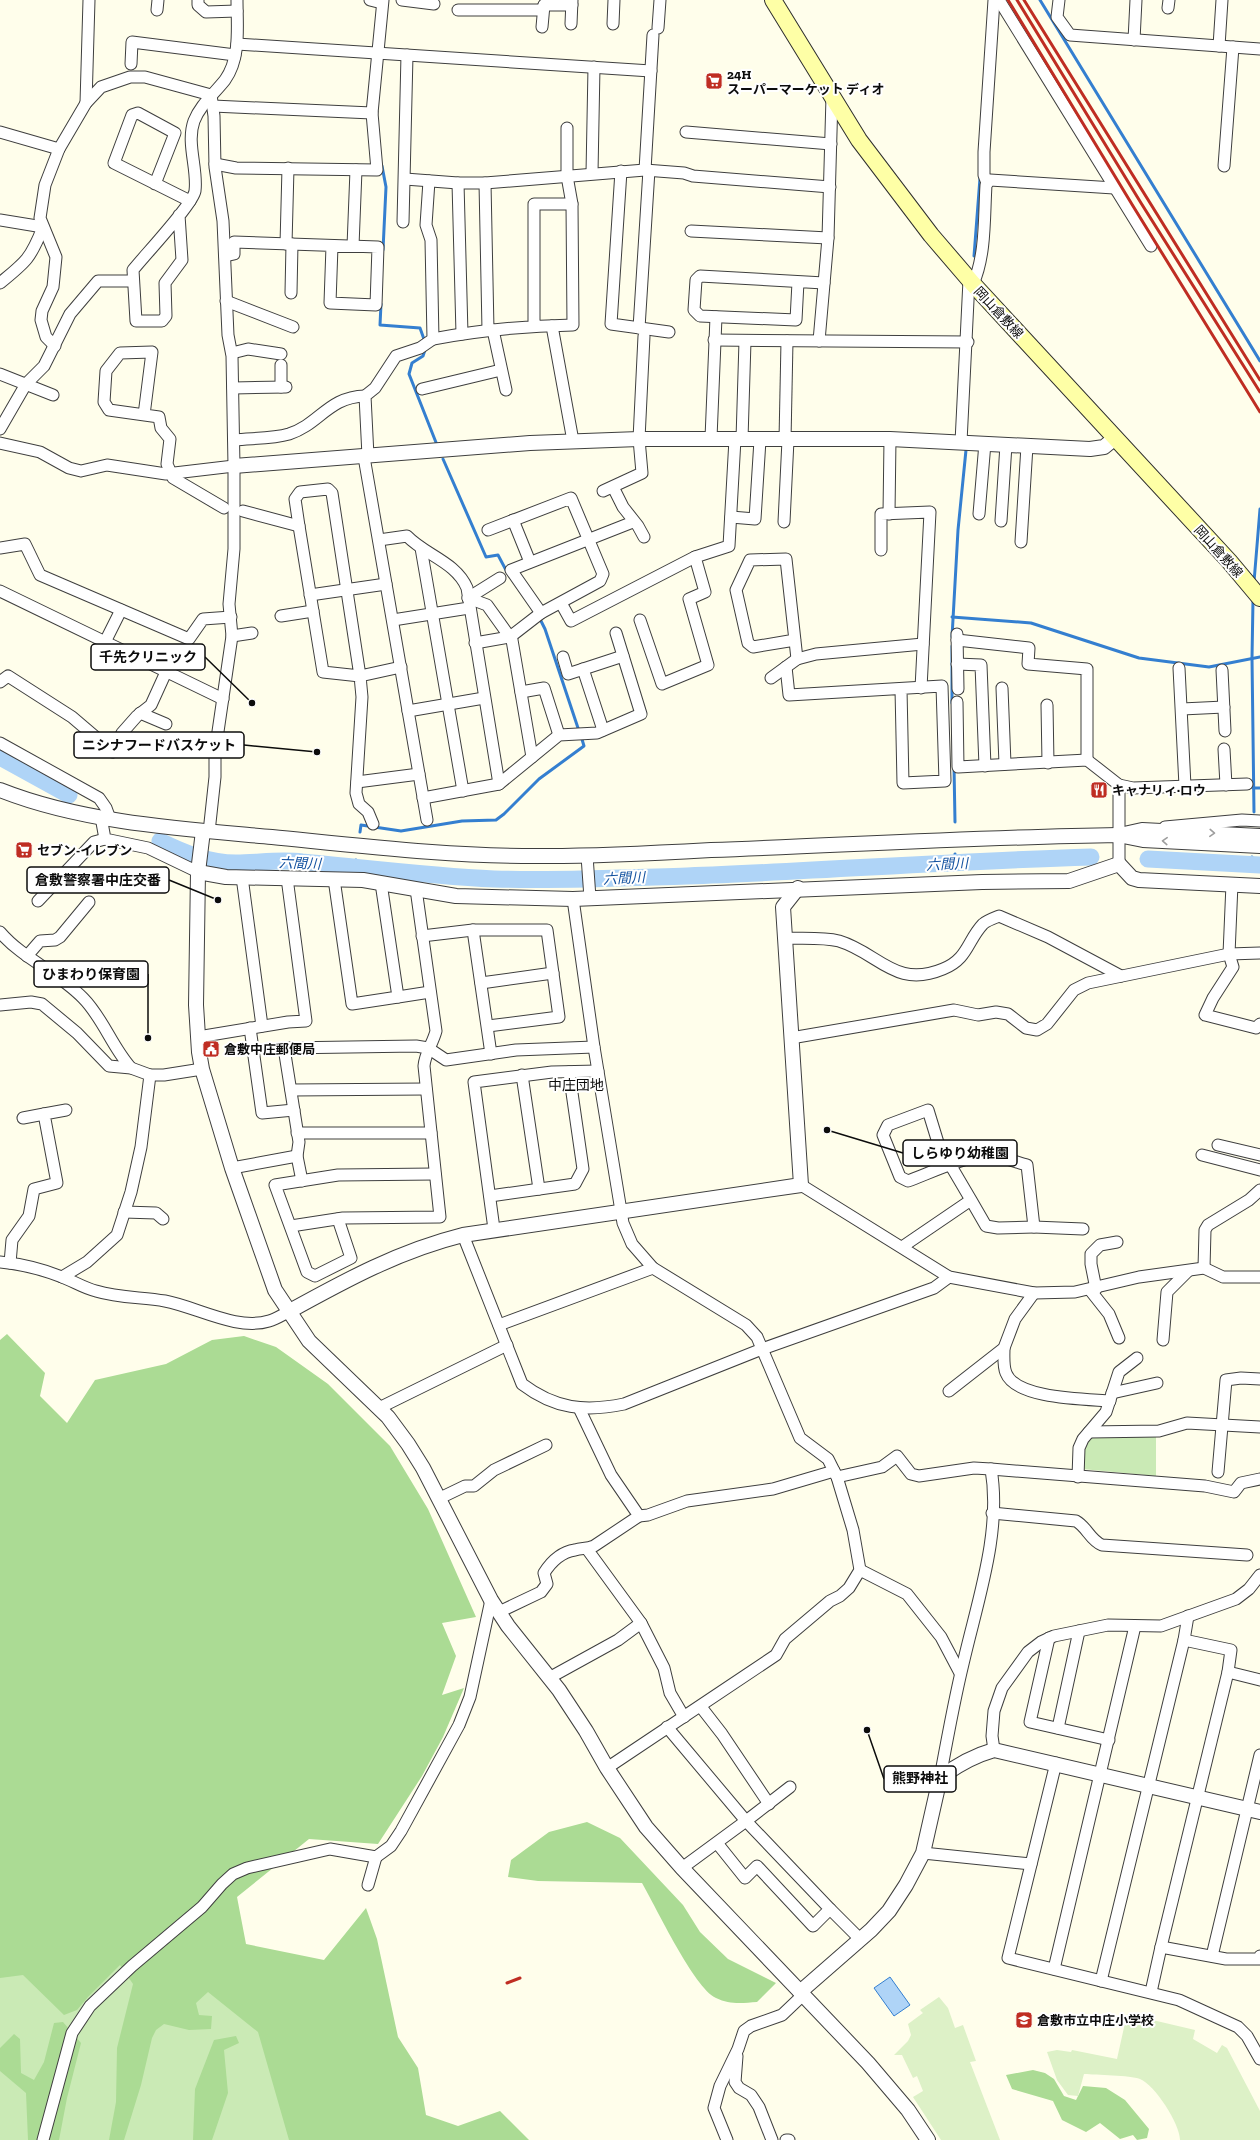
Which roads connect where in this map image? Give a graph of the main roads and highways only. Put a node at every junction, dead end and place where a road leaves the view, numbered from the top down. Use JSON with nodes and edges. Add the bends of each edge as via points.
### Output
{"nodes":[{"id":1,"x":773,"y":0,"type":"edge"},
{"id":2,"x":1260,"y":598,"type":"edge"}],
"edges":[{"from":1,"to":2,"type":"main road","name":"岡山倉敷線","via":[[859,140],[898,193],[971,282]]}]}
